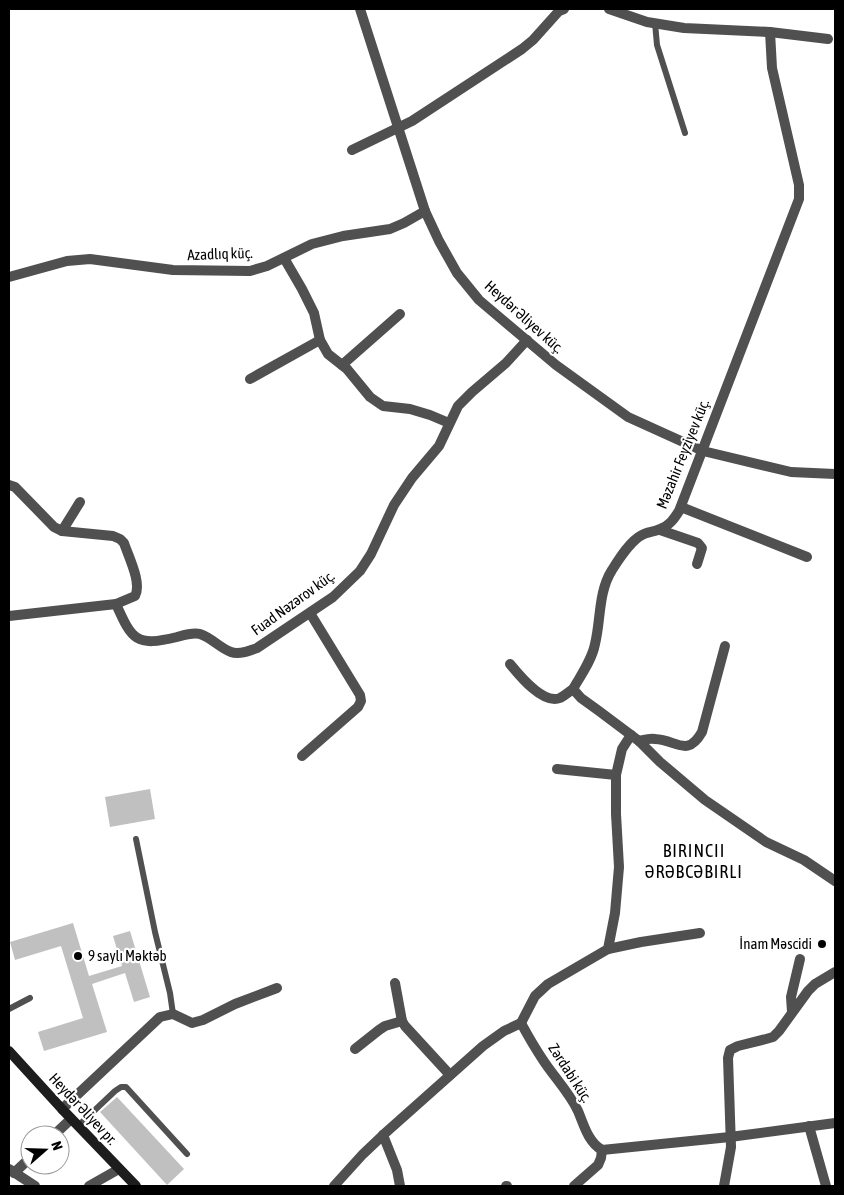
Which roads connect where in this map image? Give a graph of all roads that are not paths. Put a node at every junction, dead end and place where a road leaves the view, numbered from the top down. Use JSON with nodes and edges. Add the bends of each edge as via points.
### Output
{"nodes":[{"id":1,"x":360,"y":9,"type":"edge"},
{"id":2,"x":564,"y":9,"type":"edge"},
{"id":3,"x":609,"y":9,"type":"edge"},
{"id":4,"x":656,"y":24,"type":"junction"},
{"id":5,"x":770,"y":32,"type":"junction"},
{"id":6,"x":828,"y":39,"type":"dead end"},
{"id":7,"x":398,"y":127,"type":"junction"},
{"id":8,"x":685,"y":132,"type":"dead end"},
{"id":9,"x":352,"y":150,"type":"dead end"},
{"id":10,"x":425,"y":211,"type":"junction"},
{"id":11,"x":284,"y":258,"type":"junction"},
{"id":12,"x":9,"y":277,"type":"edge"},
{"id":13,"x":400,"y":314,"type":"dead end"},
{"id":14,"x":320,"y":340,"type":"junction"},
{"id":15,"x":527,"y":340,"type":"junction"},
{"id":16,"x":342,"y":366,"type":"junction"},
{"id":17,"x":250,"y":379,"type":"dead end"},
{"id":18,"x":450,"y":423,"type":"junction"},
{"id":19,"x":703,"y":451,"type":"junction"},
{"id":20,"x":835,"y":474,"type":"edge"},
{"id":21,"x":9,"y":485,"type":"edge"},
{"id":22,"x":80,"y":502,"type":"dead end"},
{"id":23,"x":681,"y":507,"type":"junction"},
{"id":24,"x":660,"y":530,"type":"junction"},
{"id":25,"x":62,"y":531,"type":"junction"},
{"id":26,"x":807,"y":557,"type":"dead end"},
{"id":27,"x":698,"y":564,"type":"dead end"},
{"id":28,"x":116,"y":604,"type":"junction"},
{"id":29,"x":310,"y":613,"type":"junction"},
{"id":30,"x":9,"y":616,"type":"edge"},
{"id":31,"x":725,"y":646,"type":"dead end"},
{"id":32,"x":510,"y":664,"type":"dead end"},
{"id":33,"x":573,"y":689,"type":"junction"},
{"id":34,"x":635,"y":738,"type":"junction"},
{"id":35,"x":302,"y":756,"type":"dead end"},
{"id":36,"x":557,"y":769,"type":"dead end"},
{"id":37,"x":616,"y":775,"type":"junction"},
{"id":38,"x":136,"y":839,"type":"dead end"},
{"id":39,"x":835,"y":881,"type":"edge"},
{"id":40,"x":700,"y":933,"type":"dead end"},
{"id":41,"x":608,"y":949,"type":"junction"},
{"id":42,"x":800,"y":959,"type":"dead end"},
{"id":43,"x":835,"y":972,"type":"edge"},
{"id":44,"x":395,"y":983,"type":"dead end"},
{"id":45,"x":278,"y":988,"type":"dead end"},
{"id":46,"x":30,"y":998,"type":"dead end"},
{"id":47,"x":9,"y":1009,"type":"edge"},
{"id":48,"x":792,"y":1012,"type":"junction"},
{"id":49,"x":173,"y":1014,"type":"junction"},
{"id":50,"x":402,"y":1021,"type":"junction"},
{"id":51,"x":521,"y":1024,"type":"junction"},
{"id":52,"x":355,"y":1049,"type":"dead end"},
{"id":53,"x":9,"y":1051,"type":"edge"},
{"id":54,"x":450,"y":1075,"type":"junction"},
{"id":55,"x":62,"y":1109,"type":"junction"},
{"id":56,"x":75,"y":1122,"type":"junction"},
{"id":57,"x":835,"y":1123,"type":"edge"},
{"id":58,"x":70,"y":1125,"type":"edge"},
{"id":59,"x":809,"y":1126,"type":"junction"},
{"id":60,"x":383,"y":1135,"type":"junction"},
{"id":61,"x":730,"y":1137,"type":"junction"},
{"id":62,"x":602,"y":1150,"type":"junction"},
{"id":63,"x":187,"y":1154,"type":"dead end"},
{"id":64,"x":119,"y":1169,"type":"junction"},
{"id":65,"x":11,"y":1171,"type":"edge"},
{"id":66,"x":35,"y":1186,"type":"edge"},
{"id":67,"x":89,"y":1186,"type":"edge"},
{"id":68,"x":136,"y":1186,"type":"edge"},
{"id":69,"x":334,"y":1186,"type":"edge"},
{"id":70,"x":400,"y":1186,"type":"edge"},
{"id":71,"x":574,"y":1186,"type":"edge"},
{"id":72,"x":724,"y":1186,"type":"edge"},
{"id":73,"x":826,"y":1186,"type":"edge"}],
"edges":[{"from":1,"to":7,"type":"street","name":"Heydər Əliyev küç."},
{"from":2,"to":7,"type":"street","via":[[522,50]]},
{"from":3,"to":4,"type":"street"},
{"from":4,"to":5,"type":"street"},
{"from":4,"to":8,"type":"lane","via":[[656,44]]},
{"from":5,"to":6,"type":"street"},
{"from":5,"to":19,"type":"street","name":"Məzahir Feyziyev küç.","via":[[772,68],[799,185],[798,198]]},
{"from":7,"to":9,"type":"street"},
{"from":7,"to":10,"type":"street","name":"Heydər Əliyev küç."},
{"from":10,"to":11,"type":"street","name":"Azadlıq küç.","via":[[390,228],[312,244]]},
{"from":10,"to":15,"type":"street","name":"Heydər Əliyev küç.","via":[[457,273],[479,300]]},
{"from":11,"to":12,"type":"street","name":"Azadlıq küç.","via":[[250,271],[173,270],[90,259],[67,261]]},
{"from":11,"to":14,"type":"street","via":[[314,313]]},
{"from":13,"to":16,"type":"street"},
{"from":14,"to":16,"type":"street","via":[[328,354]]},
{"from":14,"to":17,"type":"street"},
{"from":15,"to":18,"type":"street","name":"Fuad Nəzərov küç.","via":[[458,406]]},
{"from":15,"to":19,"type":"street","name":"Heydər Əliyev küç.","via":[[628,417]]},
{"from":16,"to":18,"type":"street","via":[[370,397],[383,406],[410,409]]},
{"from":18,"to":29,"type":"street","name":"Fuad Nəzərov küç.","via":[[439,446],[394,505],[360,571],[333,597]]},
{"from":19,"to":20,"type":"street","name":"Heydər Əliyev küç.","via":[[792,472]]},
{"from":19,"to":23,"type":"street","name":"Məzahir Feyziyev küç."},
{"from":21,"to":25,"type":"street"},
{"from":22,"to":25,"type":"street"},
{"from":23,"to":24,"type":"street","name":"Məzahir Feyziyev küç.","via":[[670,523]]},
{"from":23,"to":26,"type":"street"},
{"from":24,"to":27,"type":"street","via":[[698,543],[702,548]]},
{"from":24,"to":33,"type":"street","name":"Məzahir Feyziyev küç.","via":[[643,534],[633,541],[611,571],[602,597],[595,645]]},
{"from":25,"to":28,"type":"street","via":[[113,536],[124,544],[138,591],[136,596]]},
{"from":28,"to":29,"type":"street","name":"Fuad Nəzərov küç.","via":[[127,628],[138,639],[160,641],[199,634],[232,653],[257,648]]},
{"from":28,"to":30,"type":"street"},
{"from":29,"to":35,"type":"street","via":[[361,701]]},
{"from":31,"to":34,"type":"street","via":[[697,741],[691,746],[682,746],[652,738]]},
{"from":32,"to":33,"type":"street","via":[[523,681],[552,699],[560,698]]},
{"from":33,"to":34,"type":"street"},
{"from":34,"to":37,"type":"street","via":[[622,749]]},
{"from":34,"to":39,"type":"street","via":[[705,800],[766,842],[804,860]]},
{"from":36,"to":37,"type":"street"},
{"from":37,"to":41,"type":"street","via":[[619,867]]},
{"from":38,"to":49,"type":"lane"},
{"from":40,"to":41,"type":"street"},
{"from":41,"to":51,"type":"street","via":[[548,984],[535,996]]},
{"from":42,"to":48,"type":"street","via":[[791,997]]},
{"from":43,"to":48,"type":"street","via":[[815,984]]},
{"from":44,"to":50,"type":"street"},
{"from":45,"to":49,"type":"street","via":[[192,1023]]},
{"from":46,"to":47,"type":"lane"},
{"from":48,"to":61,"type":"street","via":[[773,1037],[730,1050]]},
{"from":49,"to":55,"type":"street","via":[[160,1017]]},
{"from":50,"to":52,"type":"street","via":[[385,1026]]},
{"from":50,"to":54,"type":"street"},
{"from":51,"to":54,"type":"street","via":[[490,1041]]},
{"from":51,"to":62,"type":"street","name":"Zərdabi küç.","via":[[567,1092],[589,1137]]},
{"from":53,"to":55,"type":"main road","name":"Heydər Əliyev pr."},
{"from":54,"to":60,"type":"street"},
{"from":55,"to":56,"type":"main road","name":"Heydər Əliyev pr."},
{"from":56,"to":58,"type":"street"},
{"from":56,"to":63,"type":"lane","via":[[115,1091],[126,1087]]},
{"from":56,"to":64,"type":"main road","name":"Heydər Əliyev pr."},
{"from":57,"to":59,"type":"street"},
{"from":59,"to":61,"type":"street"},
{"from":59,"to":73,"type":"street"},
{"from":60,"to":69,"type":"street"},
{"from":60,"to":70,"type":"street"},
{"from":61,"to":62,"type":"street"},
{"from":61,"to":72,"type":"street"},
{"from":62,"to":71,"type":"street","via":[[598,1165]]},
{"from":64,"to":67,"type":"street"},
{"from":64,"to":68,"type":"main road","name":"Heydər Əliyev pr."},
{"from":65,"to":66,"type":"street"}]}
